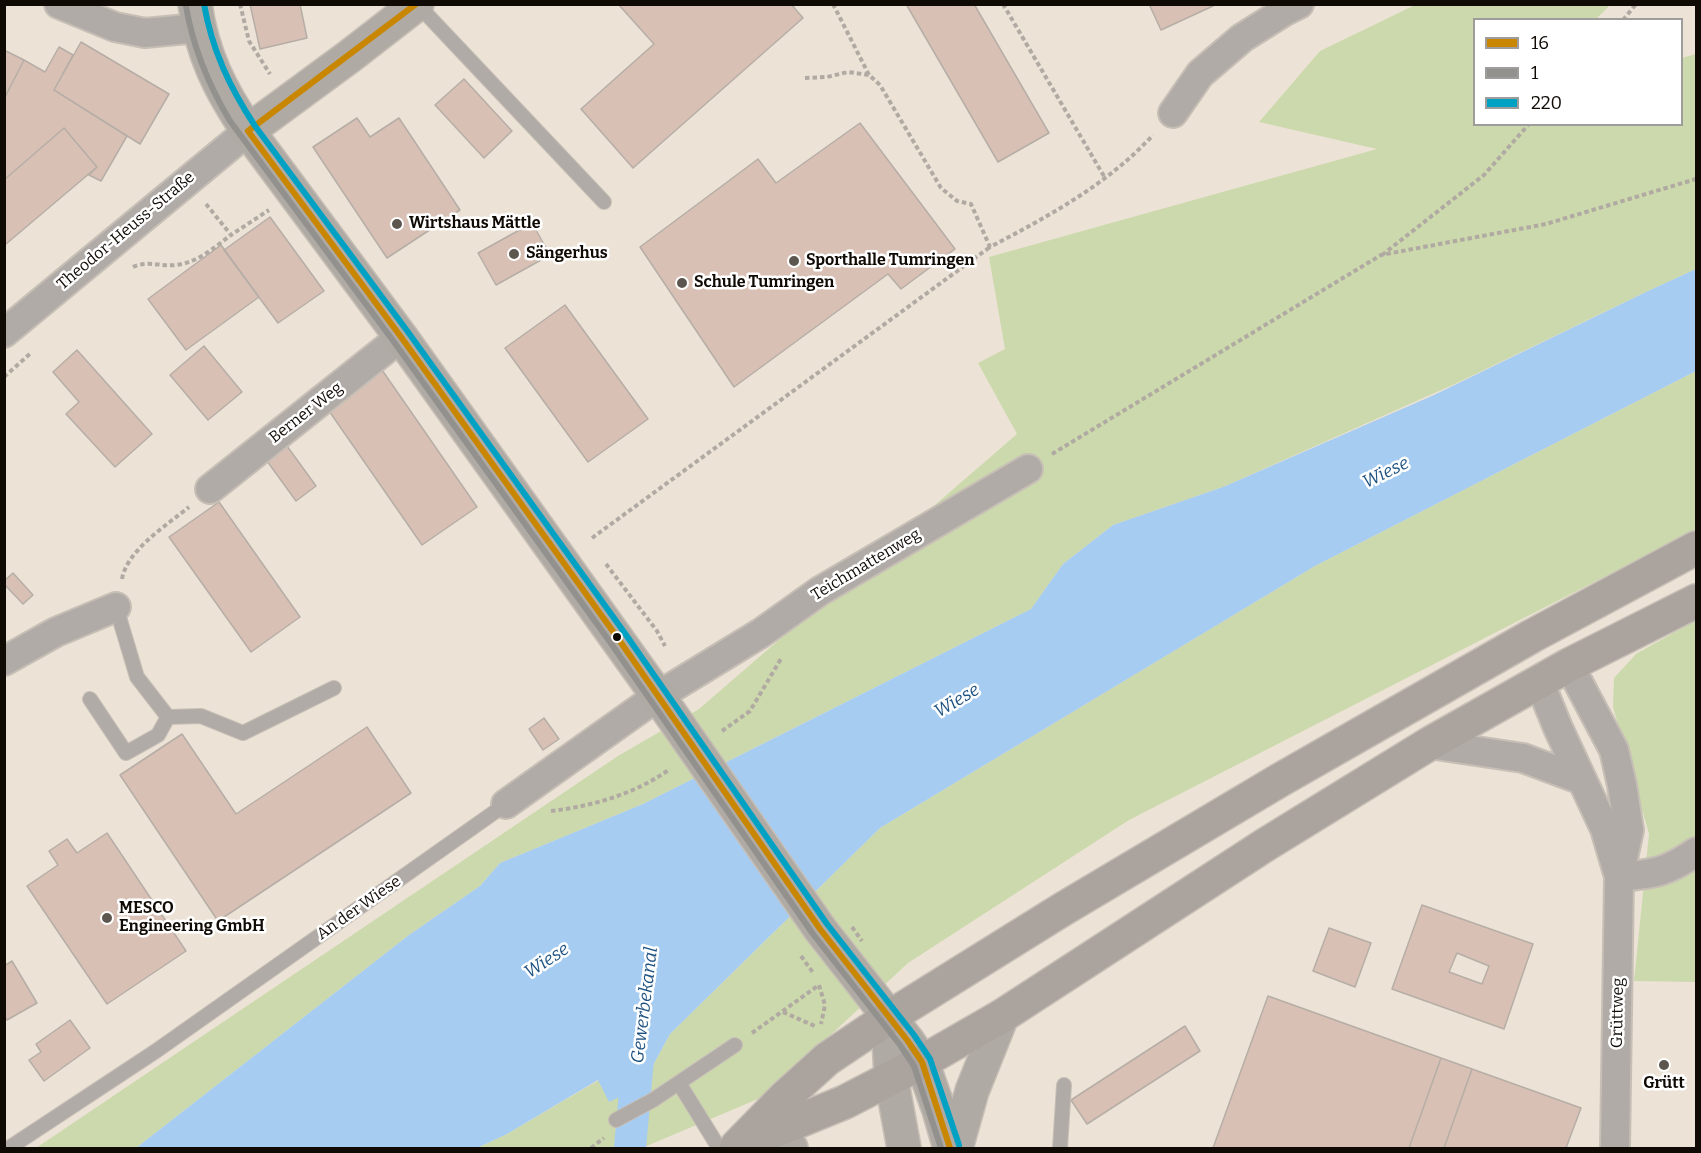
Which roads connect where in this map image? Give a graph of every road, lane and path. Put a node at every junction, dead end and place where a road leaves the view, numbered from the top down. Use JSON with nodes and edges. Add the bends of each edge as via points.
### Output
{"nodes":[{"id":1,"x":59,"y":4,"type":"edge"},
{"id":2,"x":240,"y":4,"type":"edge"},
{"id":3,"x":417,"y":4,"type":"edge"},
{"id":4,"x":833,"y":4,"type":"edge"},
{"id":5,"x":1003,"y":4,"type":"edge"},
{"id":6,"x":1299,"y":4,"type":"edge"},
{"id":7,"x":1636,"y":4,"type":"edge"},
{"id":8,"x":197,"y":16,"type":"edge"},
{"id":9,"x":1625,"y":18,"type":"edge"},
{"id":10,"x":869,"y":75,"type":"junction"},
{"id":11,"x":805,"y":78,"type":"dead end"},
{"id":12,"x":288,"y":102,"type":"junction"},
{"id":13,"x":1173,"y":112,"type":"joint"},
{"id":14,"x":1527,"y":126,"type":"edge"},
{"id":15,"x":248,"y":131,"type":"junction"},
{"id":16,"x":1105,"y":178,"type":"junction"},
{"id":17,"x":1696,"y":179,"type":"edge"},
{"id":18,"x":186,"y":180,"type":"junction"},
{"id":19,"x":294,"y":193,"type":"junction"},
{"id":20,"x":604,"y":202,"type":"dead end"},
{"id":21,"x":231,"y":236,"type":"junction"},
{"id":22,"x":990,"y":247,"type":"junction"},
{"id":23,"x":1381,"y":255,"type":"junction"},
{"id":24,"x":124,"y":272,"type":"dead end"},
{"id":25,"x":4,"y":333,"type":"edge"},
{"id":26,"x":402,"y":337,"type":"junction"},
{"id":27,"x":39,"y":346,"type":"dead end"},
{"id":28,"x":4,"y":376,"type":"edge"},
{"id":29,"x":1028,"y":469,"type":"joint"},
{"id":30,"x":210,"y":489,"type":"joint"},
{"id":31,"x":592,"y":538,"type":"dead end"},
{"id":32,"x":1696,"y":548,"type":"edge"},
{"id":33,"x":1696,"y":601,"type":"edge"},
{"id":34,"x":116,"y":607,"type":"junction"},
{"id":35,"x":1532,"y":636,"type":"junction"},
{"id":36,"x":4,"y":662,"type":"edge"},
{"id":37,"x":1569,"y":665,"type":"junction"},
{"id":38,"x":707,"y":667,"type":"joint"},
{"id":39,"x":1539,"y":681,"type":"junction"},
{"id":40,"x":334,"y":688,"type":"dead end"},
{"id":41,"x":90,"y":699,"type":"dead end"},
{"id":42,"x":664,"y":704,"type":"junction"},
{"id":43,"x":168,"y":717,"type":"junction"},
{"id":44,"x":1429,"y":744,"type":"junction"},
{"id":45,"x":1582,"y":780,"type":"junction"},
{"id":46,"x":506,"y":804,"type":"joint"},
{"id":47,"x":1696,"y":852,"type":"edge"},
{"id":48,"x":1619,"y":877,"type":"junction"},
{"id":49,"x":814,"y":974,"type":"dead end"},
{"id":50,"x":819,"y":985,"type":"junction"},
{"id":51,"x":782,"y":1011,"type":"junction"},
{"id":52,"x":1002,"y":1016,"type":"junction"},
{"id":53,"x":888,"y":1018,"type":"junction"},
{"id":54,"x":735,"y":1045,"type":"joint"},
{"id":55,"x":922,"y":1062,"type":"junction"},
{"id":56,"x":891,"y":1077,"type":"junction"},
{"id":57,"x":679,"y":1083,"type":"junction"},
{"id":58,"x":1064,"y":1085,"type":"dead end"},
{"id":59,"x":616,"y":1120,"type":"dead end"},
{"id":60,"x":736,"y":1146,"type":"edge"},
{"id":61,"x":9,"y":1149,"type":"edge"},
{"id":62,"x":790,"y":1149,"type":"edge"},
{"id":63,"x":904,"y":1149,"type":"edge"},
{"id":64,"x":950,"y":1149,"type":"edge"},
{"id":65,"x":956,"y":1149,"type":"edge"},
{"id":66,"x":1060,"y":1149,"type":"edge"},
{"id":67,"x":1615,"y":1149,"type":"edge"}],
"edges":[{"from":1,"to":8,"type":"street","via":[[116,27],[145,33]]},
{"from":2,"to":12,"type":"path","via":[[249,41]]},
{"from":3,"to":12,"type":"street"},
{"from":3,"to":20,"type":"lane"},
{"from":4,"to":10,"type":"path"},
{"from":5,"to":16,"type":"path"},
{"from":6,"to":13,"type":"street","via":[[1242,38],[1200,74]]},
{"from":7,"to":9,"type":"path"},
{"from":8,"to":15,"type":"street","via":[[210,65],[226,99]]},
{"from":10,"to":11,"type":"path","via":[[848,72],[827,78]]},
{"from":10,"to":22,"type":"path","via":[[880,85],[941,188],[957,201],[971,204]]},
{"from":12,"to":15,"type":"street"},
{"from":13,"to":16,"type":"path"},
{"from":14,"to":23,"type":"path","via":[[1484,175]]},
{"from":15,"to":18,"type":"street","name":"Theodor-Heuss-Straße"},
{"from":15,"to":19,"type":"street"},
{"from":16,"to":22,"type":"path","via":[[1050,215]]},
{"from":17,"to":23,"type":"path","via":[[1546,224]]},
{"from":18,"to":21,"type":"path"},
{"from":18,"to":25,"type":"street","name":"Theodor-Heuss-Straße"},
{"from":19,"to":21,"type":"path"},
{"from":19,"to":26,"type":"street"},
{"from":21,"to":24,"type":"path","via":[[187,263],[142,263]]},
{"from":22,"to":31,"type":"path"},
{"from":23,"to":29,"type":"path"},
{"from":26,"to":30,"type":"street","name":"Berner Weg"},
{"from":26,"to":42,"type":"street"},
{"from":27,"to":28,"type":"path"},
{"from":29,"to":38,"type":"street","name":"Teichmattenweg","via":[[820,591]]},
{"from":30,"to":34,"type":"path","via":[[132,555],[124,569]]},
{"from":32,"to":35,"type":"main road"},
{"from":33,"to":37,"type":"main road"},
{"from":34,"to":36,"type":"street","via":[[56,632]]},
{"from":34,"to":43,"type":"lane","via":[[136,677]]},
{"from":35,"to":37,"type":"main road"},
{"from":35,"to":39,"type":"main road"},
{"from":35,"to":53,"type":"main road","via":[[1280,780]]},
{"from":37,"to":39,"type":"main road"},
{"from":37,"to":48,"type":"street","name":"Grüttweg","via":[[1614,750],[1629,830]]},
{"from":38,"to":42,"type":"street","name":"An der Wiese"},
{"from":39,"to":44,"type":"main road"},
{"from":39,"to":45,"type":"street","name":"Grüttweg"},
{"from":40,"to":43,"type":"lane","via":[[243,733],[201,716]]},
{"from":41,"to":43,"type":"lane","via":[[126,753],[158,735]]},
{"from":42,"to":46,"type":"street","name":"An der Wiese"},
{"from":42,"to":53,"type":"street","bridge":true,"via":[[820,929]]},
{"from":44,"to":45,"type":"street","via":[[1523,758]]},
{"from":44,"to":52,"type":"main road"},
{"from":45,"to":48,"type":"street","name":"Grüttweg","via":[[1605,829]]},
{"from":46,"to":61,"type":"lane","name":"An der Wiese"},
{"from":47,"to":48,"type":"street","via":[[1675,867],[1654,874]]},
{"from":48,"to":67,"type":"street","name":"Grüttweg"},
{"from":49,"to":50,"type":"path"},
{"from":50,"to":51,"type":"path"},
{"from":50,"to":51,"type":"path","via":[[825,1005],[820,1029]]},
{"from":51,"to":54,"type":"path"},
{"from":52,"to":55,"type":"main road"},
{"from":52,"to":65,"type":"street","via":[[972,1091]]},
{"from":53,"to":55,"type":"street"},
{"from":53,"to":56,"type":"street"},
{"from":53,"to":60,"type":"main road","via":[[827,1059]]},
{"from":54,"to":57,"type":"lane"},
{"from":55,"to":56,"type":"main road"},
{"from":55,"to":64,"type":"street"},
{"from":56,"to":60,"type":"main road","via":[[845,1102]]},
{"from":56,"to":63,"type":"street"},
{"from":57,"to":59,"type":"lane"},
{"from":57,"to":60,"type":"lane"},
{"from":58,"to":66,"type":"lane"},
{"from":60,"to":62,"type":"street"}]}
